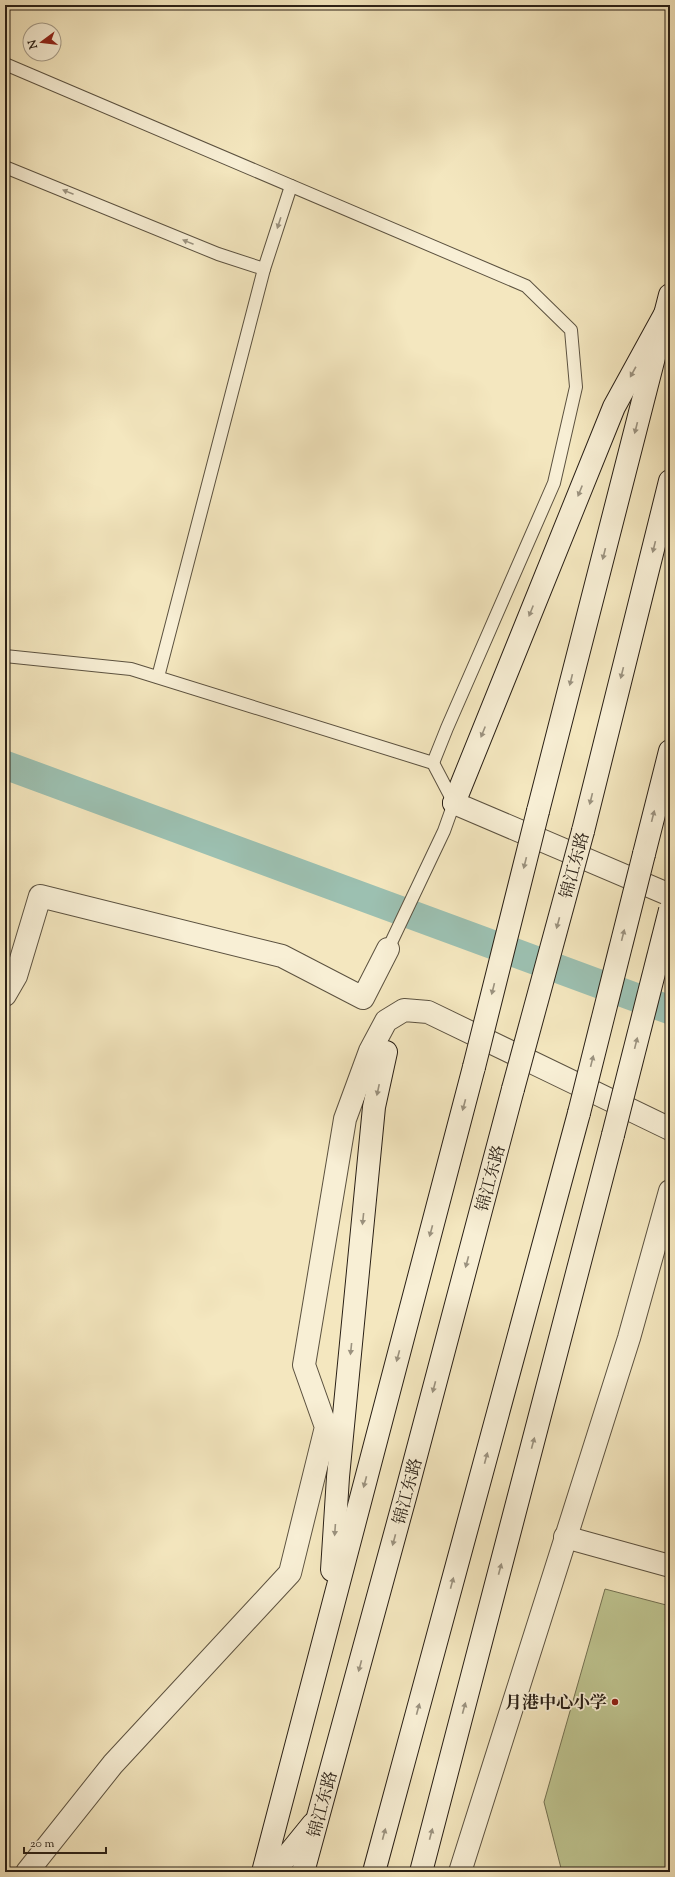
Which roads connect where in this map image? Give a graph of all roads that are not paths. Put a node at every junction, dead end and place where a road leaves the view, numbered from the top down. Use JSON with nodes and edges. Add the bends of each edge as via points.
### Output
{"nodes":[{"id":1,"x":5,"y":64,"type":"edge"},
{"id":2,"x":5,"y":167,"type":"edge"},
{"id":3,"x":291,"y":186,"type":"junction"},
{"id":4,"x":264,"y":269,"type":"junction"},
{"id":5,"x":668,"y":304,"type":"edge"},
{"id":6,"x":670,"y":482,"type":"edge"},
{"id":7,"x":5,"y":656,"type":"edge"},
{"id":8,"x":158,"y":677,"type":"junction"},
{"id":9,"x":670,"y":751,"type":"edge"},
{"id":10,"x":433,"y":762,"type":"junction"},
{"id":11,"x":454,"y":804,"type":"junction"},
{"id":12,"x":670,"y":895,"type":"edge"},
{"id":13,"x":670,"y":910,"type":"edge"},
{"id":14,"x":388,"y":949,"type":"joint"},
{"id":15,"x":5,"y":995,"type":"edge"},
{"id":16,"x":363,"y":998,"type":"junction"},
{"id":17,"x":386,"y":1021,"type":"junction"},
{"id":18,"x":670,"y":1129,"type":"edge"},
{"id":19,"x":670,"y":1191,"type":"edge"},
{"id":20,"x":565,"y":1537,"type":"junction"},
{"id":21,"x":670,"y":1566,"type":"edge"},
{"id":22,"x":329,"y":1622,"type":"junction"},
{"id":23,"x":280,"y":1810,"type":"junction"},
{"id":24,"x":320,"y":1815,"type":"junction"},
{"id":25,"x":282,"y":1867,"type":"edge"},
{"id":26,"x":27,"y":1872,"type":"edge"},
{"id":27,"x":263,"y":1872,"type":"edge"},
{"id":28,"x":303,"y":1872,"type":"edge"},
{"id":29,"x":374,"y":1872,"type":"edge"},
{"id":30,"x":422,"y":1872,"type":"edge"},
{"id":31,"x":460,"y":1872,"type":"edge"}],
"edges":[{"from":1,"to":3,"type":"lane"},
{"from":4,"to":2,"type":"lane","one_way":true,"via":[[218,254]]},
{"from":3,"to":4,"type":"lane","one_way":true},
{"from":3,"to":10,"type":"lane","via":[[526,286],[571,330],[576,387],[554,482]]},
{"from":4,"to":8,"type":"lane"},
{"from":5,"to":11,"type":"main road","one_way":true,"via":[[614,407]]},
{"from":5,"to":22,"type":"main road","one_way":true,"bridge":true,"via":[[474,1067]]},
{"from":6,"to":24,"type":"main road","name":"锦江东路","one_way":true,"bridge":true,"via":[[583,831]]},
{"from":7,"to":8,"type":"lane","via":[[131,669]]},
{"from":8,"to":10,"type":"lane"},
{"from":29,"to":9,"type":"main road","one_way":true,"bridge":true,"via":[[579,1113]]},
{"from":10,"to":11,"type":"lane"},
{"from":11,"to":12,"type":"main road"},
{"from":11,"to":14,"type":"lane","via":[[444,831]]},
{"from":30,"to":13,"type":"main road","one_way":true,"bridge":true},
{"from":14,"to":16,"type":"main road"},
{"from":15,"to":16,"type":"main road","via":[[16,976],[40,896],[282,956]]},
{"from":16,"to":17,"type":"main road"},
{"from":17,"to":18,"type":"main road","via":[[404,1010],[428,1012]]},
{"from":17,"to":22,"type":"main road","one_way":true,"via":[[386,1052],[374,1115],[338,1477]]},
{"from":17,"to":26,"type":"main road","via":[[370,1051],[345,1119],[304,1365],[326,1426],[290,1573],[112,1764]]},
{"from":19,"to":20,"type":"main road","via":[[629,1338]]},
{"from":20,"to":21,"type":"main road"},
{"from":20,"to":31,"type":"main road"},
{"from":22,"to":23,"type":"main road"},
{"from":23,"to":25,"type":"main road"},
{"from":23,"to":27,"type":"main road"},
{"from":24,"to":25,"type":"main road"},
{"from":24,"to":28,"type":"main road","name":"锦江东路"}]}
